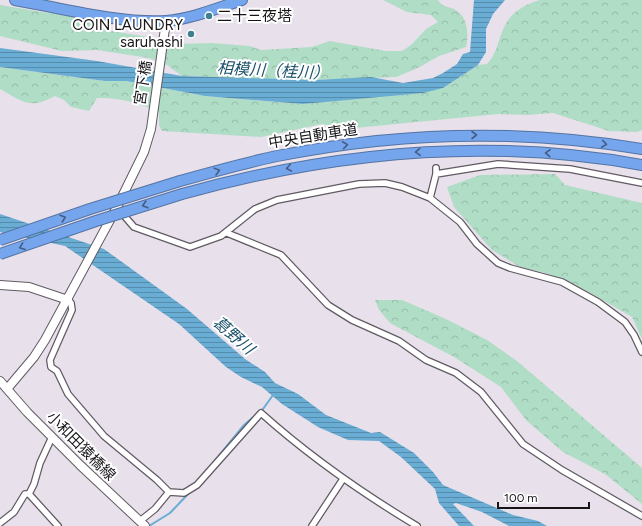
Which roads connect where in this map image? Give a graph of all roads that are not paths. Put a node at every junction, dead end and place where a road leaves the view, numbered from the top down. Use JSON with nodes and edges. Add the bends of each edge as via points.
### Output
{"nodes":[{"id":1,"x":15,"y":0,"type":"edge"},
{"id":2,"x":242,"y":0,"type":"edge"},
{"id":3,"x":166,"y":21,"type":"junction"},
{"id":4,"x":642,"y":149,"type":"edge"},
{"id":5,"x":642,"y":164,"type":"edge"},
{"id":6,"x":436,"y":168,"type":"dead end"},
{"id":7,"x":436,"y":174,"type":"junction"},
{"id":8,"x":642,"y":183,"type":"edge"},
{"id":9,"x":430,"y":198,"type":"junction"},
{"id":10,"x":117,"y":207,"type":"junction"},
{"id":11,"x":227,"y":233,"type":"junction"},
{"id":12,"x":0,"y":240,"type":"edge"},
{"id":13,"x":0,"y":254,"type":"edge"},
{"id":14,"x":0,"y":285,"type":"edge"},
{"id":15,"x":68,"y":300,"type":"junction"},
{"id":16,"x":642,"y":352,"type":"edge"},
{"id":17,"x":0,"y":381,"type":"edge"},
{"id":18,"x":7,"y":389,"type":"junction"},
{"id":19,"x":52,"y":437,"type":"junction"},
{"id":20,"x":343,"y":479,"type":"junction"},
{"id":21,"x":168,"y":492,"type":"junction"},
{"id":22,"x":29,"y":494,"type":"junction"},
{"id":23,"x":642,"y":516,"type":"edge"},
{"id":24,"x":0,"y":523,"type":"edge"},
{"id":25,"x":143,"y":523,"type":"edge"},
{"id":26,"x":58,"y":526,"type":"edge"},
{"id":27,"x":312,"y":526,"type":"edge"},
{"id":28,"x":417,"y":526,"type":"edge"}],
"edges":[{"from":1,"to":3,"type":"highway","via":[[123,19]]},
{"from":2,"to":3,"type":"highway"},
{"from":3,"to":10,"type":"street","name":"宮下橋","via":[[151,129],[139,165]]},
{"from":12,"to":4,"type":"highway","name":"中央自動車道","one_way":true,"bridge":true,"via":[[90,208],[180,181],[240,164],[313,149],[425,137],[526,136]]},
{"from":5,"to":13,"type":"highway","name":"中央自動車道","one_way":true,"bridge":true,"via":[[528,152],[459,151],[353,158],[282,170],[182,194]]},
{"from":6,"to":7,"type":"street"},
{"from":7,"to":8,"type":"street","via":[[498,164],[570,169]]},
{"from":7,"to":9,"type":"street"},
{"from":9,"to":11,"type":"street","via":[[384,183],[349,185],[269,202],[247,214]]},
{"from":9,"to":16,"type":"street","via":[[460,222],[477,244],[498,263],[562,282],[598,302],[625,322]]},
{"from":10,"to":11,"type":"street","via":[[134,227],[187,247]]},
{"from":10,"to":15,"type":"street","name":"宮下橋"},
{"from":11,"to":23,"type":"street","via":[[281,255],[328,306],[399,341],[426,360],[456,373],[481,392],[523,444],[562,470]]},
{"from":14,"to":15,"type":"street","via":[[29,287]]},
{"from":15,"to":18,"type":"street","name":"宮下橋","via":[[42,345]]},
{"from":15,"to":21,"type":"street","via":[[72,310],[50,360],[51,367],[57,372],[68,394],[104,436]]},
{"from":17,"to":18,"type":"street","name":"小和田猿橋線"},
{"from":18,"to":19,"type":"street","name":"小和田猿橋線"},
{"from":19,"to":22,"type":"street"},
{"from":19,"to":25,"type":"street","name":"小和田猿橋線"},
{"from":20,"to":21,"type":"street","via":[[261,413],[197,486],[184,493]]},
{"from":20,"to":27,"type":"street"},
{"from":20,"to":28,"type":"street"},
{"from":21,"to":25,"type":"street"},
{"from":22,"to":24,"type":"street","via":[[24,494],[14,512]]},
{"from":22,"to":26,"type":"street"}]}
